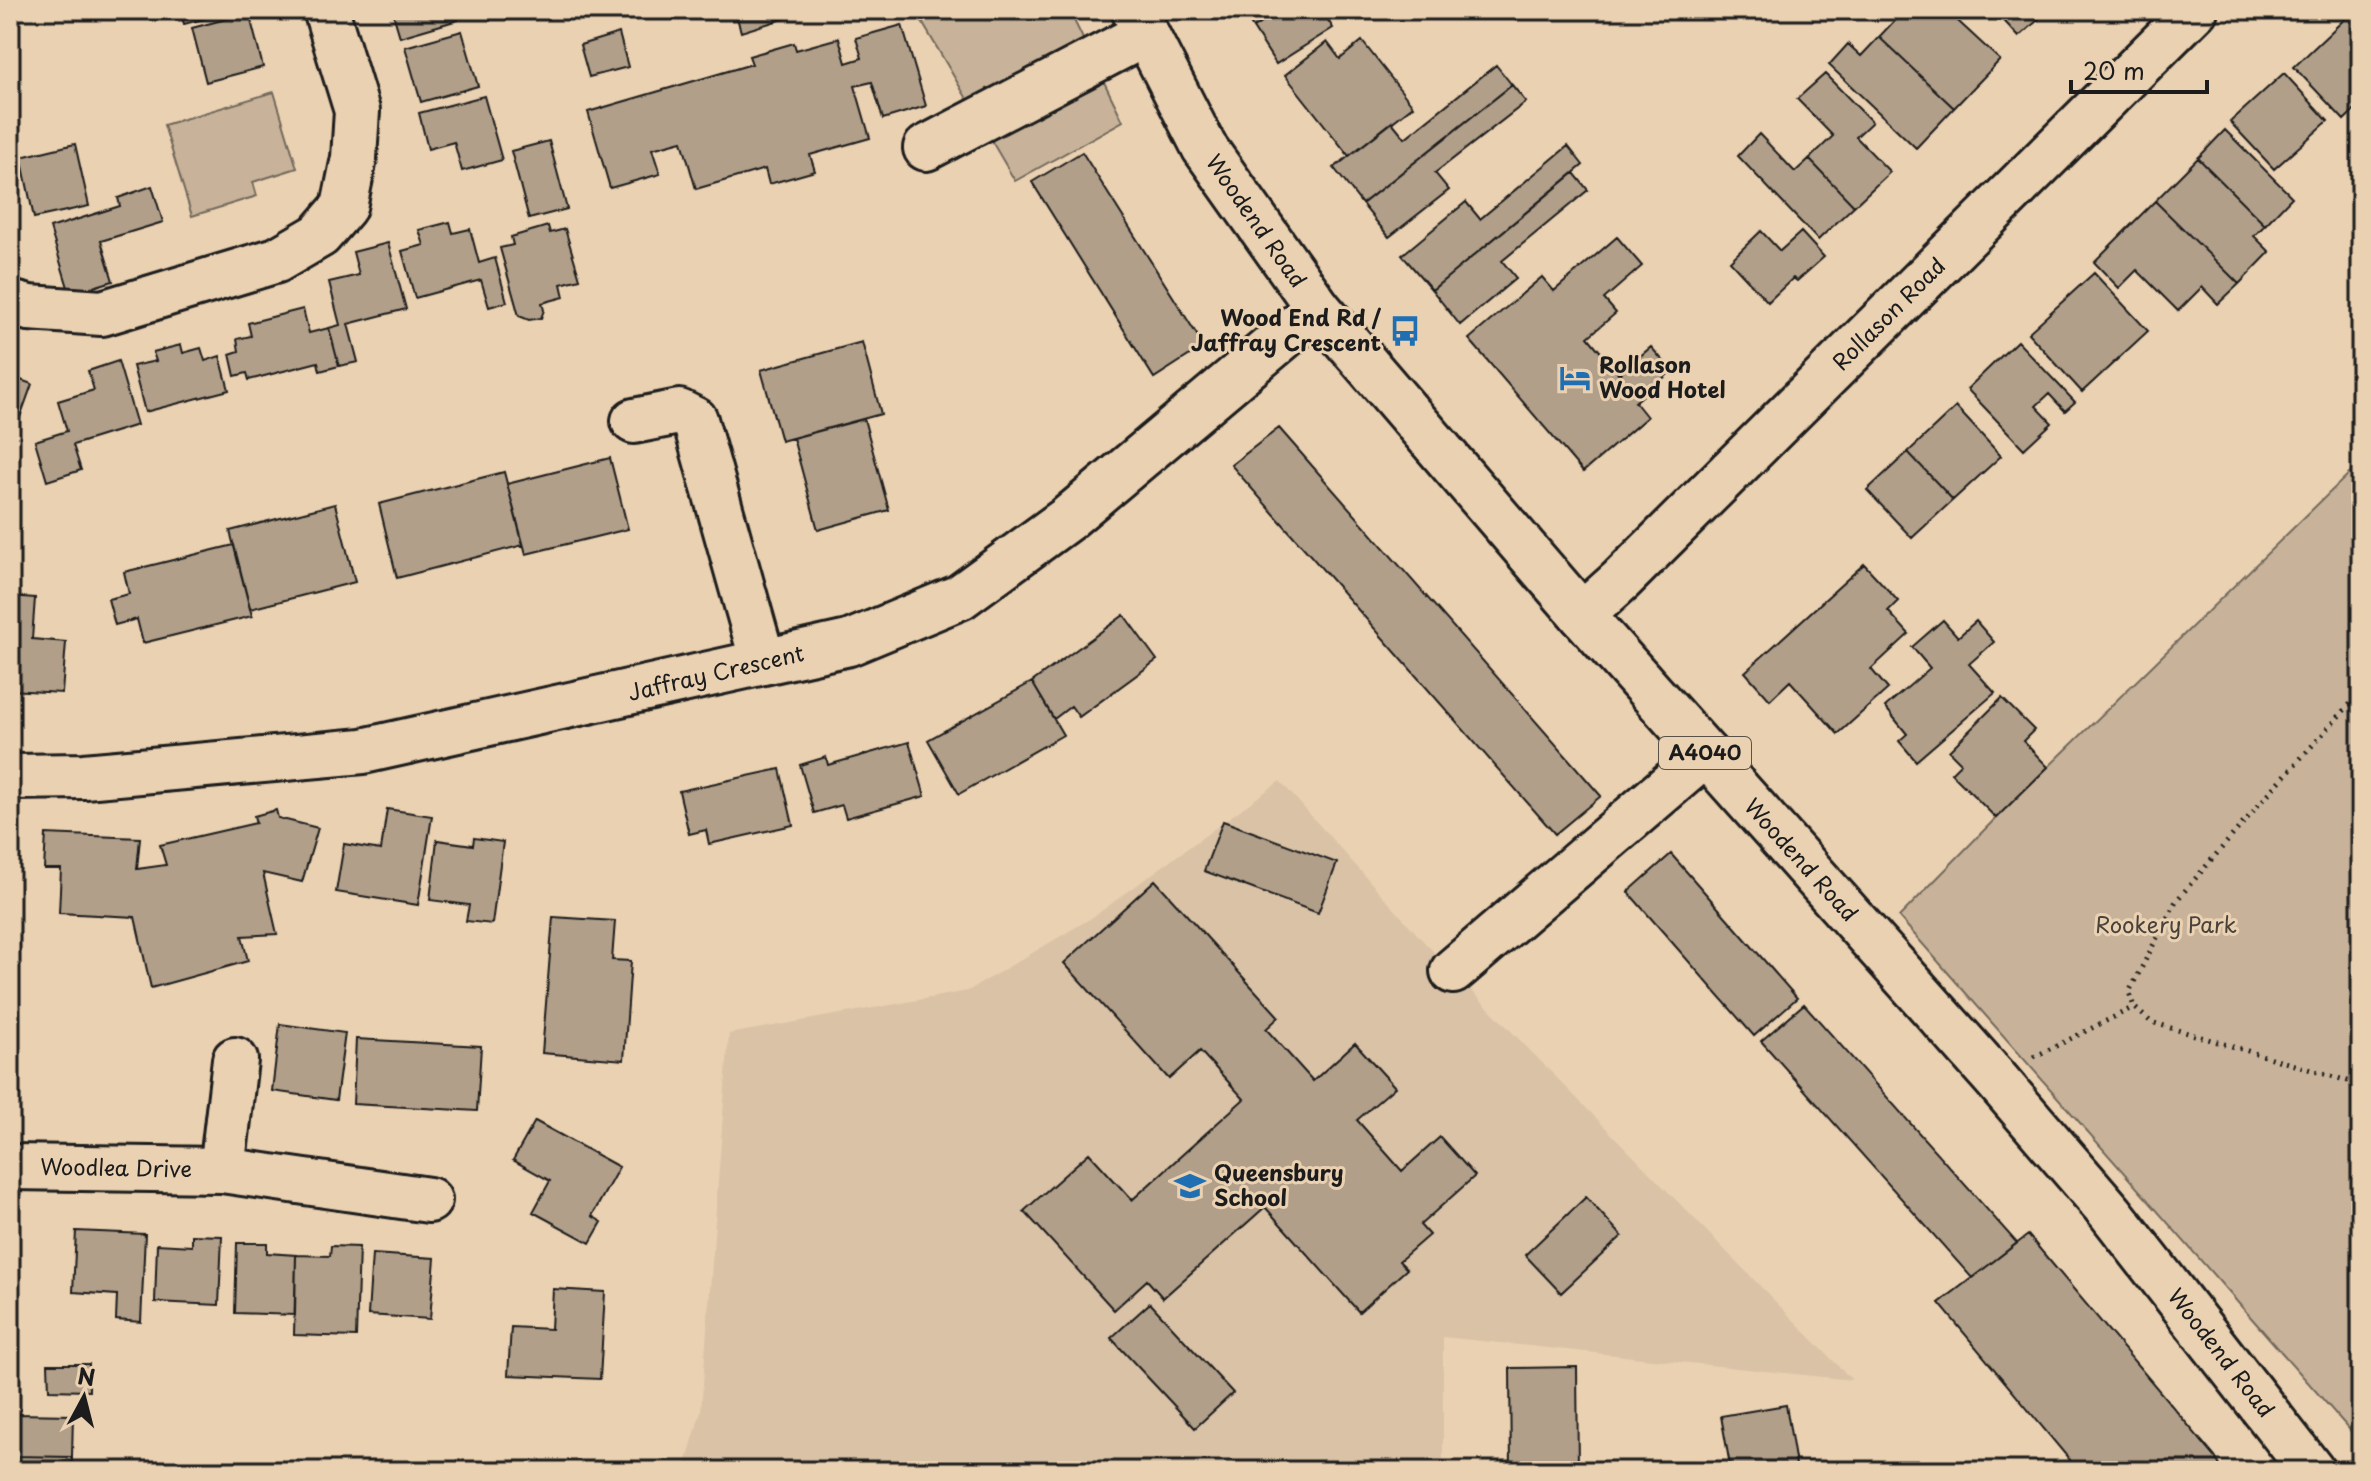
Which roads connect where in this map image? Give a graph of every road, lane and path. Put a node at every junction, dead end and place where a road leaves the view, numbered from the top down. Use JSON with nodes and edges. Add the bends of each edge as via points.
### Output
{"nodes":[{"id":1,"x":326,"y":10,"type":"edge"},
{"id":2,"x":2195,"y":10,"type":"edge"},
{"id":3,"x":1140,"y":22,"type":"edge"},
{"id":4,"x":926,"y":148,"type":"dead end"},
{"id":5,"x":10,"y":303,"type":"edge"},
{"id":6,"x":1318,"y":308,"type":"junction"},
{"id":7,"x":634,"y":421,"type":"dead end"},
{"id":8,"x":1582,"y":615,"type":"junction"},
{"id":9,"x":763,"y":662,"type":"junction"},
{"id":10,"x":2361,"y":692,"type":"edge"},
{"id":11,"x":1706,"y":754,"type":"junction"},
{"id":12,"x":10,"y":777,"type":"edge"},
{"id":13,"x":1453,"y":971,"type":"dead end"},
{"id":14,"x":2134,"y":1007,"type":"junction"},
{"id":15,"x":235,"y":1060,"type":"dead end"},
{"id":16,"x":1994,"y":1077,"type":"junction"},
{"id":17,"x":2361,"y":1085,"type":"edge"},
{"id":18,"x":10,"y":1167,"type":"edge"},
{"id":19,"x":222,"y":1170,"type":"junction"},
{"id":20,"x":429,"y":1200,"type":"dead end"},
{"id":21,"x":2312,"y":1471,"type":"edge"}],
"edges":[{"from":1,"to":5,"type":"street","via":[[357,111],[344,207],[320,235],[277,260],[102,313]]},
{"from":2,"to":8,"type":"street","name":"Rollason Road"},
{"from":3,"to":4,"type":"street"},
{"from":3,"to":6,"type":"street","name":"Woodend Road","number":"A4040","via":[[1204,147]]},
{"from":6,"to":8,"type":"street","name":"Woodend Road","number":"A4040"},
{"from":6,"to":9,"type":"street","name":"Jaffray Crescent","via":[[1067,519],[960,597],[849,643]]},
{"from":7,"to":9,"type":"street","via":[[679,412],[695,420]]},
{"from":8,"to":11,"type":"street","name":"Woodend Road","number":"A4040"},
{"from":9,"to":12,"type":"street","name":"Jaffray Crescent","via":[[363,751],[84,776]]},
{"from":10,"to":14,"type":"path","via":[[2176,901],[2129,992]]},
{"from":11,"to":13,"type":"street"},
{"from":11,"to":16,"type":"street","name":"Woodend Road","number":"A4040"},
{"from":14,"to":16,"type":"path"},
{"from":14,"to":17,"type":"path","via":[[2151,1022]]},
{"from":15,"to":19,"type":"street","name":"Woodlea Drive"},
{"from":16,"to":21,"type":"street","name":"Woodend Road","number":"A4040","via":[[2111,1213]]},
{"from":18,"to":19,"type":"street","name":"Woodlea Drive"},
{"from":19,"to":20,"type":"street","name":"Woodlea Drive"}]}
